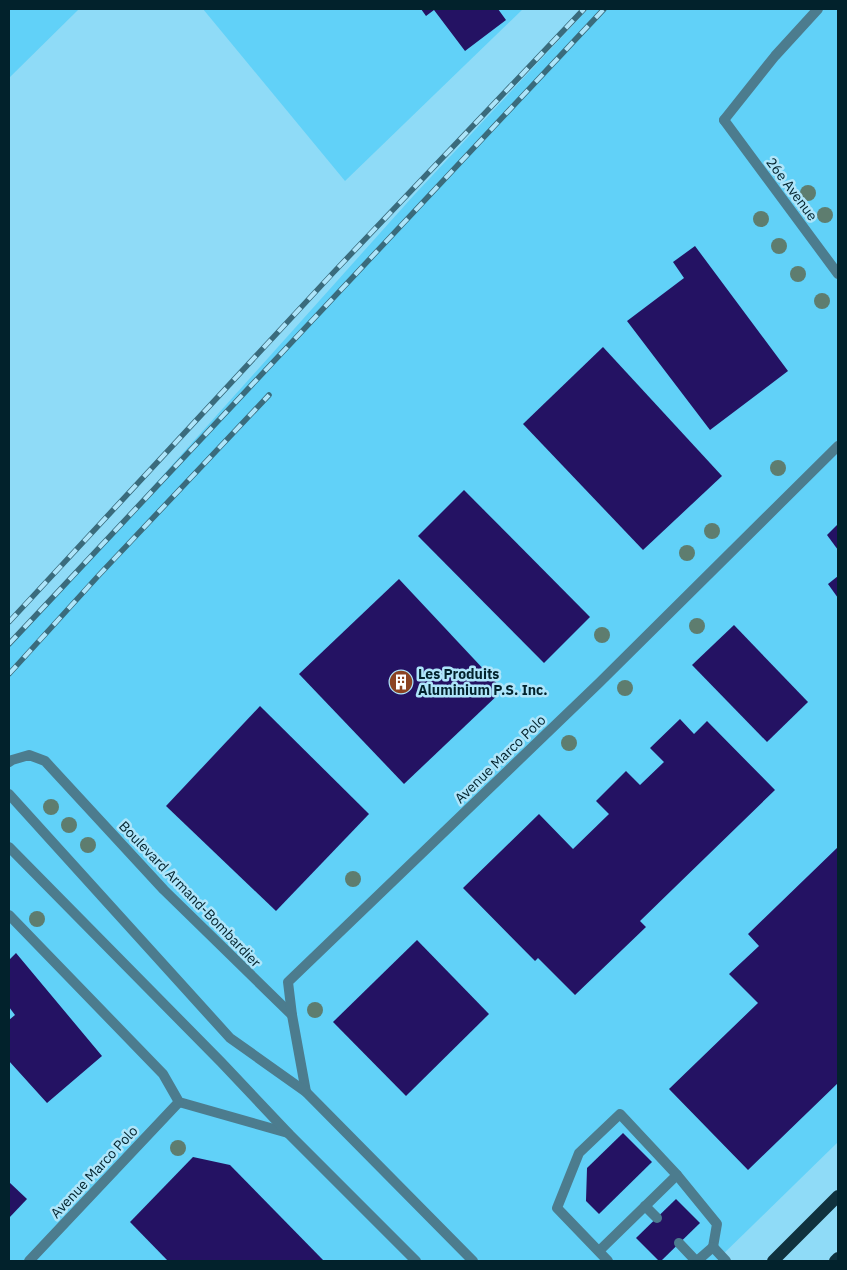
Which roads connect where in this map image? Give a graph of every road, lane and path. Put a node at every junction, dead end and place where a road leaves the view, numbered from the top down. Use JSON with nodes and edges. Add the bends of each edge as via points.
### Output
{"nodes":[{"id":1,"x":818,"y":9,"type":"edge"},
{"id":2,"x":838,"y":274,"type":"edge"},
{"id":3,"x":838,"y":446,"type":"edge"},
{"id":4,"x":9,"y":762,"type":"edge"},
{"id":5,"x":9,"y":794,"type":"edge"},
{"id":6,"x":9,"y":847,"type":"edge"},
{"id":7,"x":9,"y":915,"type":"edge"},
{"id":8,"x":292,"y":1015,"type":"junction"},
{"id":9,"x":306,"y":1092,"type":"junction"},
{"id":10,"x":179,"y":1102,"type":"junction"},
{"id":11,"x":288,"y":1133,"type":"junction"},
{"id":12,"x":677,"y":1175,"type":"junction"},
{"id":13,"x":838,"y":1196,"type":"edge"},
{"id":14,"x":645,"y":1206,"type":"junction"},
{"id":15,"x":657,"y":1218,"type":"dead end"},
{"id":16,"x":679,"y":1243,"type":"dead end"},
{"id":17,"x":712,"y":1247,"type":"junction"},
{"id":18,"x":599,"y":1252,"type":"junction"},
{"id":19,"x":838,"y":1258,"type":"edge"},
{"id":20,"x":29,"y":1261,"type":"edge"},
{"id":21,"x":416,"y":1261,"type":"edge"},
{"id":22,"x":473,"y":1261,"type":"edge"},
{"id":23,"x":608,"y":1261,"type":"edge"},
{"id":24,"x":696,"y":1261,"type":"edge"},
{"id":25,"x":726,"y":1261,"type":"edge"},
{"id":26,"x":773,"y":1261,"type":"edge"},
{"id":27,"x":835,"y":1261,"type":"edge"}],
"edges":[{"from":1,"to":2,"type":"street","name":"26e Avenue","via":[[724,120]]},
{"from":3,"to":8,"type":"street","name":"Avenue Marco Polo","via":[[288,982]]},
{"from":4,"to":8,"type":"street","name":"Boulevard Armand-Bombardier","via":[[28,755],[45,761],[164,890]]},
{"from":5,"to":9,"type":"street","via":[[230,1038]]},
{"from":6,"to":11,"type":"street"},
{"from":7,"to":10,"type":"street","via":[[163,1074]]},
{"from":8,"to":9,"type":"street"},
{"from":9,"to":22,"type":"street"},
{"from":10,"to":11,"type":"street"},
{"from":10,"to":20,"type":"street","name":"Avenue Marco Polo"},
{"from":11,"to":21,"type":"street"},
{"from":12,"to":14,"type":"street"},
{"from":12,"to":17,"type":"street","via":[[717,1224]]},
{"from":12,"to":18,"type":"street","via":[[620,1114],[579,1153],[557,1208]]},
{"from":13,"to":26,"type":"main road"},
{"from":14,"to":15,"type":"street"},
{"from":14,"to":18,"type":"street"},
{"from":16,"to":24,"type":"street"},
{"from":17,"to":24,"type":"street"},
{"from":17,"to":25,"type":"street"},
{"from":18,"to":23,"type":"street"},
{"from":19,"to":27,"type":"main road"}]}
